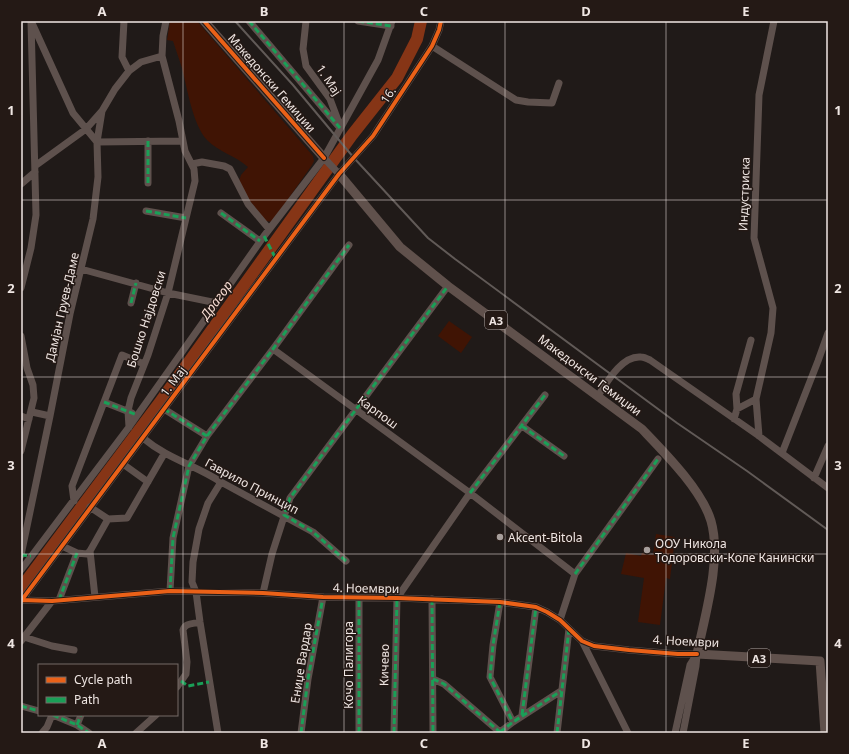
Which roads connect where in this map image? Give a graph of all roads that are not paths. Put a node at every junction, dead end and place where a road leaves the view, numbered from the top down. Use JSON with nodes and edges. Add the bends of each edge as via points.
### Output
{"nodes":[{"id":1,"x":31,"y":21,"type":"edge"},
{"id":2,"x":124,"y":21,"type":"edge"},
{"id":3,"x":166,"y":21,"type":"edge"},
{"id":4,"x":204,"y":21,"type":"edge"},
{"id":5,"x":248,"y":21,"type":"edge"},
{"id":6,"x":306,"y":21,"type":"edge"},
{"id":7,"x":358,"y":21,"type":"edge"},
{"id":8,"x":441,"y":21,"type":"edge"},
{"id":9,"x":774,"y":21,"type":"edge"},
{"id":10,"x":392,"y":24,"type":"edge"},
{"id":11,"x":39,"y":37,"type":"junction"},
{"id":12,"x":30,"y":40,"type":"junction"},
{"id":13,"x":432,"y":46,"type":"junction"},
{"id":14,"x":162,"y":56,"type":"junction"},
{"id":15,"x":129,"y":71,"type":"junction"},
{"id":16,"x":559,"y":84,"type":"dead end"},
{"id":17,"x":102,"y":111,"type":"junction"},
{"id":18,"x":86,"y":128,"type":"junction"},
{"id":19,"x":340,"y":128,"type":"junction"},
{"id":20,"x":148,"y":141,"type":"junction"},
{"id":21,"x":182,"y":141,"type":"junction"},
{"id":22,"x":97,"y":142,"type":"junction"},
{"id":23,"x":324,"y":158,"type":"junction"},
{"id":24,"x":192,"y":164,"type":"junction"},
{"id":25,"x":35,"y":169,"type":"junction"},
{"id":26,"x":340,"y":174,"type":"junction"},
{"id":27,"x":148,"y":183,"type":"dead end"},
{"id":28,"x":21,"y":184,"type":"edge"},
{"id":29,"x":146,"y":211,"type":"dead end"},
{"id":30,"x":221,"y":213,"type":"dead end"},
{"id":31,"x":186,"y":218,"type":"junction"},
{"id":32,"x":269,"y":229,"type":"junction"},
{"id":33,"x":260,"y":241,"type":"junction"},
{"id":34,"x":349,"y":245,"type":"dead end"},
{"id":35,"x":82,"y":268,"type":"junction"},
{"id":36,"x":136,"y":283,"type":"junction"},
{"id":37,"x":448,"y":286,"type":"junction"},
{"id":38,"x":21,"y":288,"type":"edge"},
{"id":39,"x":168,"y":293,"type":"junction"},
{"id":40,"x":131,"y":303,"type":"dead end"},
{"id":41,"x":216,"y":303,"type":"junction"},
{"id":42,"x":828,"y":333,"type":"edge"},
{"id":43,"x":21,"y":336,"type":"edge"},
{"id":44,"x":751,"y":340,"type":"dead end"},
{"id":45,"x":273,"y":349,"type":"junction"},
{"id":46,"x":144,"y":364,"type":"junction"},
{"id":47,"x":545,"y":394,"type":"dead end"},
{"id":48,"x":598,"y":396,"type":"junction"},
{"id":49,"x":756,"y":399,"type":"junction"},
{"id":50,"x":104,"y":402,"type":"junction"},
{"id":51,"x":164,"y":409,"type":"junction"},
{"id":52,"x":356,"y":409,"type":"junction"},
{"id":53,"x":737,"y":409,"type":"junction"},
{"id":54,"x":128,"y":411,"type":"junction"},
{"id":55,"x":137,"y":415,"type":"junction"},
{"id":56,"x":21,"y":416,"type":"edge"},
{"id":57,"x":30,"y":416,"type":"junction"},
{"id":58,"x":50,"y":416,"type":"junction"},
{"id":59,"x":734,"y":419,"type":"junction"},
{"id":60,"x":522,"y":426,"type":"junction"},
{"id":61,"x":129,"y":427,"type":"junction"},
{"id":62,"x":207,"y":436,"type":"junction"},
{"id":63,"x":759,"y":436,"type":"junction"},
{"id":64,"x":143,"y":438,"type":"junction"},
{"id":65,"x":828,"y":446,"type":"edge"},
{"id":66,"x":21,"y":451,"type":"edge"},
{"id":67,"x":782,"y":453,"type":"junction"},
{"id":68,"x":164,"y":454,"type":"junction"},
{"id":69,"x":564,"y":456,"type":"dead end"},
{"id":70,"x":658,"y":459,"type":"dead end"},
{"id":71,"x":123,"y":464,"type":"junction"},
{"id":72,"x":189,"y":466,"type":"junction"},
{"id":73,"x":814,"y":478,"type":"junction"},
{"id":74,"x":148,"y":482,"type":"junction"},
{"id":75,"x":221,"y":482,"type":"junction"},
{"id":76,"x":828,"y":488,"type":"edge"},
{"id":77,"x":470,"y":493,"type":"junction"},
{"id":78,"x":74,"y":501,"type":"junction"},
{"id":79,"x":90,"y":507,"type":"junction"},
{"id":80,"x":284,"y":515,"type":"junction"},
{"id":81,"x":108,"y":519,"type":"junction"},
{"id":82,"x":62,"y":546,"type":"junction"},
{"id":83,"x":90,"y":551,"type":"junction"},
{"id":84,"x":77,"y":553,"type":"junction"},
{"id":85,"x":21,"y":555,"type":"edge"},
{"id":86,"x":31,"y":556,"type":"junction"},
{"id":87,"x":346,"y":561,"type":"dead end"},
{"id":88,"x":21,"y":570,"type":"edge"},
{"id":89,"x":575,"y":574,"type":"junction"},
{"id":90,"x":170,"y":592,"type":"junction"},
{"id":91,"x":196,"y":592,"type":"junction"},
{"id":92,"x":263,"y":594,"type":"junction"},
{"id":93,"x":95,"y":597,"type":"junction"},
{"id":94,"x":323,"y":597,"type":"junction"},
{"id":95,"x":359,"y":598,"type":"junction"},
{"id":96,"x":397,"y":598,"type":"junction"},
{"id":97,"x":432,"y":599,"type":"junction"},
{"id":98,"x":21,"y":600,"type":"edge"},
{"id":99,"x":59,"y":600,"type":"junction"},
{"id":100,"x":52,"y":601,"type":"junction"},
{"id":101,"x":500,"y":602,"type":"junction"},
{"id":102,"x":536,"y":607,"type":"junction"},
{"id":103,"x":560,"y":620,"type":"junction"},
{"id":104,"x":200,"y":622,"type":"junction"},
{"id":105,"x":569,"y":629,"type":"junction"},
{"id":106,"x":22,"y":639,"type":"edge"},
{"id":107,"x":582,"y":641,"type":"junction"},
{"id":108,"x":74,"y":650,"type":"dead end"},
{"id":109,"x":697,"y":654,"type":"junction"},
{"id":110,"x":433,"y":679,"type":"junction"},
{"id":111,"x":178,"y":686,"type":"edge"},
{"id":112,"x":561,"y":691,"type":"junction"},
{"id":113,"x":21,"y":706,"type":"edge"},
{"id":114,"x":38,"y":711,"type":"edge"},
{"id":115,"x":52,"y":716,"type":"edge"},
{"id":116,"x":55,"y":716,"type":"edge"},
{"id":117,"x":81,"y":716,"type":"edge"},
{"id":118,"x":155,"y":716,"type":"edge"},
{"id":119,"x":522,"y":716,"type":"junction"},
{"id":120,"x":513,"y":722,"type":"junction"},
{"id":121,"x":77,"y":725,"type":"junction"},
{"id":122,"x":42,"y":733,"type":"edge"},
{"id":123,"x":89,"y":733,"type":"edge"},
{"id":124,"x":136,"y":733,"type":"edge"},
{"id":125,"x":218,"y":733,"type":"edge"},
{"id":126,"x":301,"y":733,"type":"edge"},
{"id":127,"x":358,"y":733,"type":"edge"},
{"id":128,"x":394,"y":733,"type":"edge"},
{"id":129,"x":433,"y":733,"type":"edge"},
{"id":130,"x":501,"y":733,"type":"edge"},
{"id":131,"x":557,"y":733,"type":"edge"},
{"id":132,"x":628,"y":733,"type":"edge"},
{"id":133,"x":675,"y":733,"type":"edge"},
{"id":134,"x":683,"y":733,"type":"edge"},
{"id":135,"x":825,"y":733,"type":"edge"}],
"edges":[{"from":1,"to":11,"type":"street"},
{"from":1,"to":12,"type":"street"},
{"from":2,"to":15,"type":"street","via":[[122,57]]},
{"from":3,"to":14,"type":"street"},
{"from":4,"to":23,"type":"main road","name":"Македонски Гемиџии","number":"A3"},
{"from":5,"to":19,"type":"street"},
{"from":6,"to":19,"type":"street","name":"1. Мај","via":[[303,49],[306,66],[330,98]]},
{"from":7,"to":10,"type":"street","name":"1. Мај"},
{"from":8,"to":13,"type":"street","name":"16."},
{"from":9,"to":49,"type":"street","name":"Индустриска","via":[[759,96],[754,238],[772,308],[772,318]]},
{"from":10,"to":19,"type":"street","name":"1. Мај","via":[[378,60]]},
{"from":11,"to":12,"type":"street"},
{"from":11,"to":18,"type":"street","via":[[73,113]]},
{"from":12,"to":25,"type":"street"},
{"from":13,"to":16,"type":"street","via":[[516,100],[552,103]]},
{"from":13,"to":26,"type":"street","name":"16.","via":[[373,136]]},
{"from":14,"to":15,"type":"street","name":"Дамјан Груев-Даме","via":[[141,62]]},
{"from":14,"to":21,"type":"street","name":"Бошко Најдовски"},
{"from":15,"to":17,"type":"street","name":"Дамјан Груев-Даме","via":[[114,89]]},
{"from":17,"to":18,"type":"street"},
{"from":17,"to":22,"type":"street","name":"Дамјан Груев-Даме"},
{"from":18,"to":22,"type":"street"},
{"from":18,"to":25,"type":"street"},
{"from":19,"to":23,"type":"street","name":"1. Мај"},
{"from":20,"to":21,"type":"street"},
{"from":20,"to":22,"type":"street"},
{"from":20,"to":27,"type":"street"},
{"from":21,"to":24,"type":"street","name":"Бошко Најдовски"},
{"from":22,"to":35,"type":"street","name":"Дамјан Груев-Даме","via":[[98,177],[94,219]]},
{"from":23,"to":26,"type":"street","number":"A3"},
{"from":23,"to":32,"type":"street","name":"1. Мај"},
{"from":24,"to":31,"type":"street","name":"Бошко Најдовски","via":[[195,181]]},
{"from":24,"to":32,"type":"street","via":[[202,162],[230,169],[248,204]]},
{"from":25,"to":28,"type":"street"},
{"from":25,"to":38,"type":"street","via":[[36,215]]},
{"from":26,"to":37,"type":"main road","name":"Македонски Гемиџии","number":"A3","via":[[400,247]]},
{"from":26,"to":51,"type":"street","name":"1. Мај"},
{"from":29,"to":31,"type":"street"},
{"from":30,"to":33,"type":"street"},
{"from":31,"to":39,"type":"street","name":"Бошко Најдовски"},
{"from":32,"to":33,"type":"street","name":"1. Мај"},
{"from":33,"to":41,"type":"street","name":"1. Мај"},
{"from":34,"to":45,"type":"street"},
{"from":35,"to":36,"type":"street"},
{"from":35,"to":58,"type":"street","name":"Дамјан Груев-Даме","via":[[70,314]]},
{"from":36,"to":39,"type":"street"},
{"from":36,"to":40,"type":"street"},
{"from":37,"to":48,"type":"main road","name":"Македонски Гемиџии","number":"A3"},
{"from":37,"to":52,"type":"street"},
{"from":39,"to":41,"type":"street"},
{"from":39,"to":46,"type":"street","name":"Бошко Најдовски"},
{"from":41,"to":55,"type":"street","name":"1. Мај"},
{"from":42,"to":67,"type":"street"},
{"from":43,"to":57,"type":"street","via":[[33,385],[34,398]]},
{"from":44,"to":53,"type":"street","via":[[736,394]]},
{"from":45,"to":52,"type":"street","name":"Карпош"},
{"from":45,"to":62,"type":"street"},
{"from":46,"to":50,"type":"street","via":[[122,355]]},
{"from":46,"to":54,"type":"street","name":"Бошко Најдовски"},
{"from":47,"to":60,"type":"street"},
{"from":48,"to":59,"type":"street","via":[[622,364],[641,357],[650,360]]},
{"from":48,"to":109,"type":"main road","name":"Македонски Гемиџии","number":"A3","via":[[642,429],[665,452],[691,484],[711,521],[715,542],[714,569]]},
{"from":49,"to":53,"type":"street"},
{"from":49,"to":63,"type":"street","name":"Индустриска"},
{"from":50,"to":54,"type":"street"},
{"from":50,"to":78,"type":"street","via":[[72,486]]},
{"from":51,"to":62,"type":"street"},
{"from":51,"to":64,"type":"street","name":"1. Мај"},
{"from":52,"to":77,"type":"street","name":"Карпош"},
{"from":52,"to":80,"type":"street","via":[[290,498]]},
{"from":53,"to":59,"type":"street"},
{"from":54,"to":55,"type":"street"},
{"from":54,"to":61,"type":"street","name":"Бошко Најдовски"},
{"from":55,"to":61,"type":"street","name":"1. Мај"},
{"from":56,"to":57,"type":"street"},
{"from":57,"to":58,"type":"street"},
{"from":57,"to":66,"type":"street"},
{"from":58,"to":85,"type":"street","name":"Дамјан Груев-Даме"},
{"from":59,"to":63,"type":"street"},
{"from":60,"to":69,"type":"street"},
{"from":60,"to":77,"type":"street"},
{"from":61,"to":78,"type":"street","name":"1. Мај"},
{"from":62,"to":72,"type":"street"},
{"from":63,"to":67,"type":"street"},
{"from":64,"to":68,"type":"street","name":"Гаврило Принцип"},
{"from":64,"to":71,"type":"street","name":"1. Мај"},
{"from":65,"to":73,"type":"street"},
{"from":67,"to":73,"type":"street"},
{"from":68,"to":72,"type":"street","name":"Гаврило Принцип"},
{"from":68,"to":74,"type":"street"},
{"from":70,"to":89,"type":"street"},
{"from":71,"to":74,"type":"street"},
{"from":71,"to":79,"type":"street","name":"1. Мај"},
{"from":72,"to":75,"type":"street","name":"Гаврило Принцип","via":[[208,473]]},
{"from":72,"to":90,"type":"street","via":[[173,538]]},
{"from":73,"to":76,"type":"street"},
{"from":74,"to":81,"type":"street","via":[[127,518]]},
{"from":75,"to":80,"type":"street","name":"Гаврило Принцип"},
{"from":75,"to":91,"type":"street","via":[[208,503],[198,528],[192,582]]},
{"from":77,"to":89,"type":"street","name":"Карпош"},
{"from":77,"to":96,"type":"street"},
{"from":78,"to":86,"type":"street","name":"1. Мај"},
{"from":79,"to":81,"type":"street"},
{"from":79,"to":82,"type":"street","name":"1. Мај"},
{"from":80,"to":87,"type":"street","name":"Гаврило Принцип","via":[[313,532]]},
{"from":80,"to":92,"type":"street"},
{"from":81,"to":83,"type":"street"},
{"from":82,"to":84,"type":"street"},
{"from":82,"to":98,"type":"street","name":"1. Мај"},
{"from":83,"to":84,"type":"street","via":[[87,554]]},
{"from":83,"to":93,"type":"street"},
{"from":84,"to":99,"type":"street"},
{"from":85,"to":86,"type":"street"},
{"from":86,"to":88,"type":"street","name":"1. Мај"},
{"from":89,"to":103,"type":"street"},
{"from":90,"to":91,"type":"street","name":"4. Ноември"},
{"from":90,"to":93,"type":"street","name":"4. Ноември"},
{"from":91,"to":92,"type":"street","name":"4. Ноември"},
{"from":91,"to":104,"type":"street"},
{"from":92,"to":94,"type":"street","name":"4. Ноември"},
{"from":93,"to":99,"type":"street","name":"4. Ноември"},
{"from":94,"to":95,"type":"street","name":"4. Ноември"},
{"from":94,"to":126,"type":"street","name":"Ениџе Вардар"},
{"from":95,"to":96,"type":"street","name":"4. Ноември"},
{"from":95,"to":127,"type":"street","name":"Кочо Палигора"},
{"from":96,"to":97,"type":"street","name":"4. Ноември"},
{"from":96,"to":128,"type":"street","name":"Кичево"},
{"from":97,"to":101,"type":"street","name":"4. Ноември"},
{"from":97,"to":110,"type":"street"},
{"from":98,"to":100,"type":"street","name":"4. Ноември"},
{"from":99,"to":100,"type":"street","name":"4. Ноември"},
{"from":100,"to":106,"type":"street"},
{"from":101,"to":102,"type":"street","name":"4. Ноември"},
{"from":101,"to":120,"type":"street","via":[[490,677]]},
{"from":102,"to":103,"type":"street","name":"4. Ноември"},
{"from":102,"to":119,"type":"street"},
{"from":103,"to":105,"type":"street","name":"4. Ноември"},
{"from":104,"to":111,"type":"street","via":[[184,627],[186,674]]},
{"from":104,"to":125,"type":"street"},
{"from":105,"to":107,"type":"street","name":"4. Ноември"},
{"from":105,"to":112,"type":"street"},
{"from":106,"to":108,"type":"street"},
{"from":107,"to":109,"type":"street","name":"4. Ноември","via":[[602,647]]},
{"from":107,"to":132,"type":"street"},
{"from":109,"to":133,"type":"street","via":[[690,664]]},
{"from":109,"to":134,"type":"street"},
{"from":109,"to":135,"type":"main road","name":"4. Ноември","number":"A3","via":[[820,661]]},
{"from":110,"to":129,"type":"street"},
{"from":110,"to":130,"type":"street","via":[[444,684]]},
{"from":112,"to":119,"type":"street"},
{"from":112,"to":131,"type":"street"},
{"from":113,"to":114,"type":"street"},
{"from":115,"to":122,"type":"street"},
{"from":116,"to":121,"type":"street"},
{"from":117,"to":121,"type":"street"},
{"from":118,"to":124,"type":"street"},
{"from":119,"to":120,"type":"street"},
{"from":120,"to":130,"type":"street"},
{"from":121,"to":123,"type":"street"}]}
